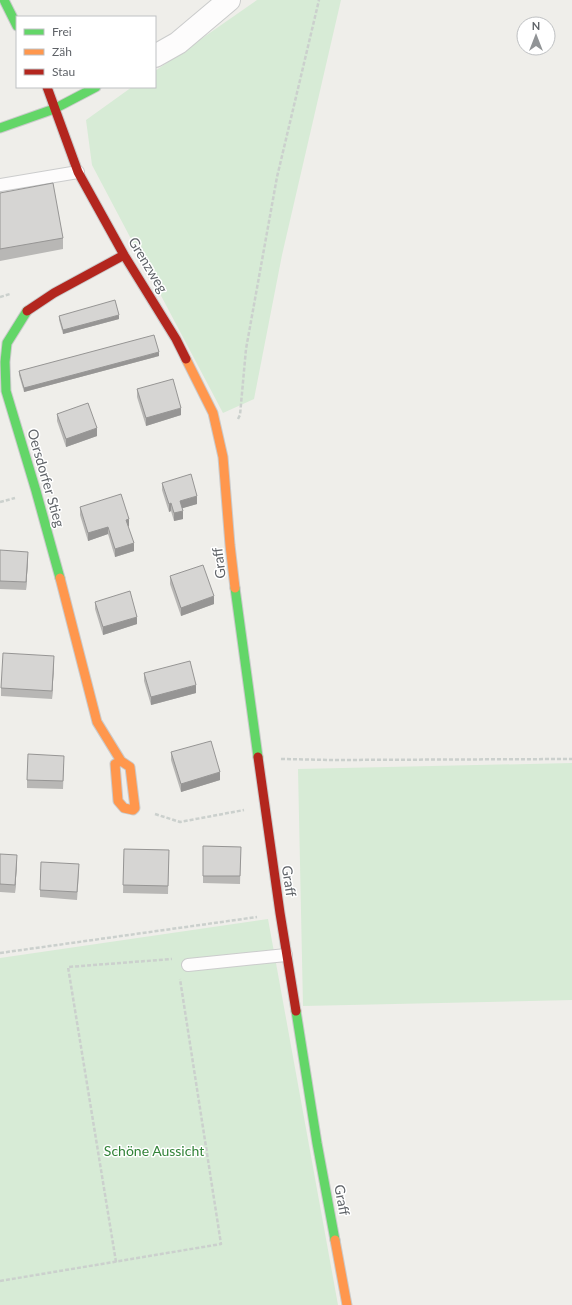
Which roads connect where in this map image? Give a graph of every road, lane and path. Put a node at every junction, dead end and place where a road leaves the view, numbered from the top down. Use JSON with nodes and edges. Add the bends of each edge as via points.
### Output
{"nodes":[{"id":1,"x":4,"y":0,"type":"edge"},
{"id":2,"x":229,"y":0,"type":"edge"},
{"id":3,"x":318,"y":0,"type":"edge"},
{"id":4,"x":16,"y":24,"type":"edge"},
{"id":5,"x":156,"y":55,"type":"edge"},
{"id":6,"x":47,"y":88,"type":"edge"},
{"id":7,"x":94,"y":88,"type":"edge"},
{"id":8,"x":54,"y":109,"type":"junction"},
{"id":9,"x":0,"y":128,"type":"edge"},
{"id":10,"x":78,"y":172,"type":"junction"},
{"id":11,"x":0,"y":185,"type":"edge"},
{"id":12,"x":124,"y":255,"type":"junction"},
{"id":13,"x":237,"y":422,"type":"dead end"},
{"id":14,"x":223,"y":457,"type":"joint"},
{"id":15,"x":257,"y":759,"type":"junction"},
{"id":16,"x":572,"y":759,"type":"edge"},
{"id":17,"x":121,"y":760,"type":"junction"},
{"id":18,"x":264,"y":806,"type":"junction"},
{"id":19,"x":135,"y":808,"type":"junction"},
{"id":20,"x":280,"y":914,"type":"junction"},
{"id":21,"x":0,"y":953,"type":"edge"},
{"id":22,"x":286,"y":955,"type":"junction"},
{"id":23,"x":176,"y":959,"type":"dead end"},
{"id":24,"x":188,"y":965,"type":"dead end"},
{"id":25,"x":179,"y":974,"type":"dead end"},
{"id":26,"x":116,"y":1262,"type":"junction"},
{"id":27,"x":0,"y":1281,"type":"edge"},
{"id":28,"x":348,"y":1305,"type":"edge"}],
"edges":[{"from":1,"to":4,"type":"street"},
{"from":2,"to":5,"type":"street","via":[[178,43]]},
{"from":3,"to":13,"type":"path","via":[[277,177],[246,349],[240,415]]},
{"from":6,"to":8,"type":"street","name":"Grenzweg"},
{"from":7,"to":8,"type":"street"},
{"from":8,"to":9,"type":"street"},
{"from":8,"to":10,"type":"street","name":"Grenzweg"},
{"from":10,"to":11,"type":"lane"},
{"from":10,"to":12,"type":"street","name":"Grenzweg"},
{"from":12,"to":14,"type":"street","name":"Grenzweg","via":[[176,338],[213,414]]},
{"from":12,"to":17,"type":"street","name":"Oersdorfer Stieg","via":[[25,312],[7,343],[5,362],[6,391],[36,491],[97,722]]},
{"from":14,"to":15,"type":"street","name":"Graff","via":[[230,545]]},
{"from":15,"to":16,"type":"path"},
{"from":15,"to":18,"type":"street","name":"Graff"},
{"from":17,"to":19,"type":"street","name":"Oersdorfer Stieg","via":[[131,770]]},
{"from":17,"to":19,"type":"street","via":[[115,767],[118,801],[125,809]]},
{"from":18,"to":19,"type":"path","via":[[180,822]]},
{"from":18,"to":20,"type":"street","name":"Graff"},
{"from":20,"to":21,"type":"path"},
{"from":20,"to":22,"type":"street","name":"Graff"},
{"from":22,"to":24,"type":"lane"},
{"from":22,"to":28,"type":"street","name":"Graff"},
{"from":23,"to":26,"type":"path","via":[[68,966]]},
{"from":25,"to":26,"type":"path","via":[[221,1244]]},
{"from":26,"to":27,"type":"path"}]}
